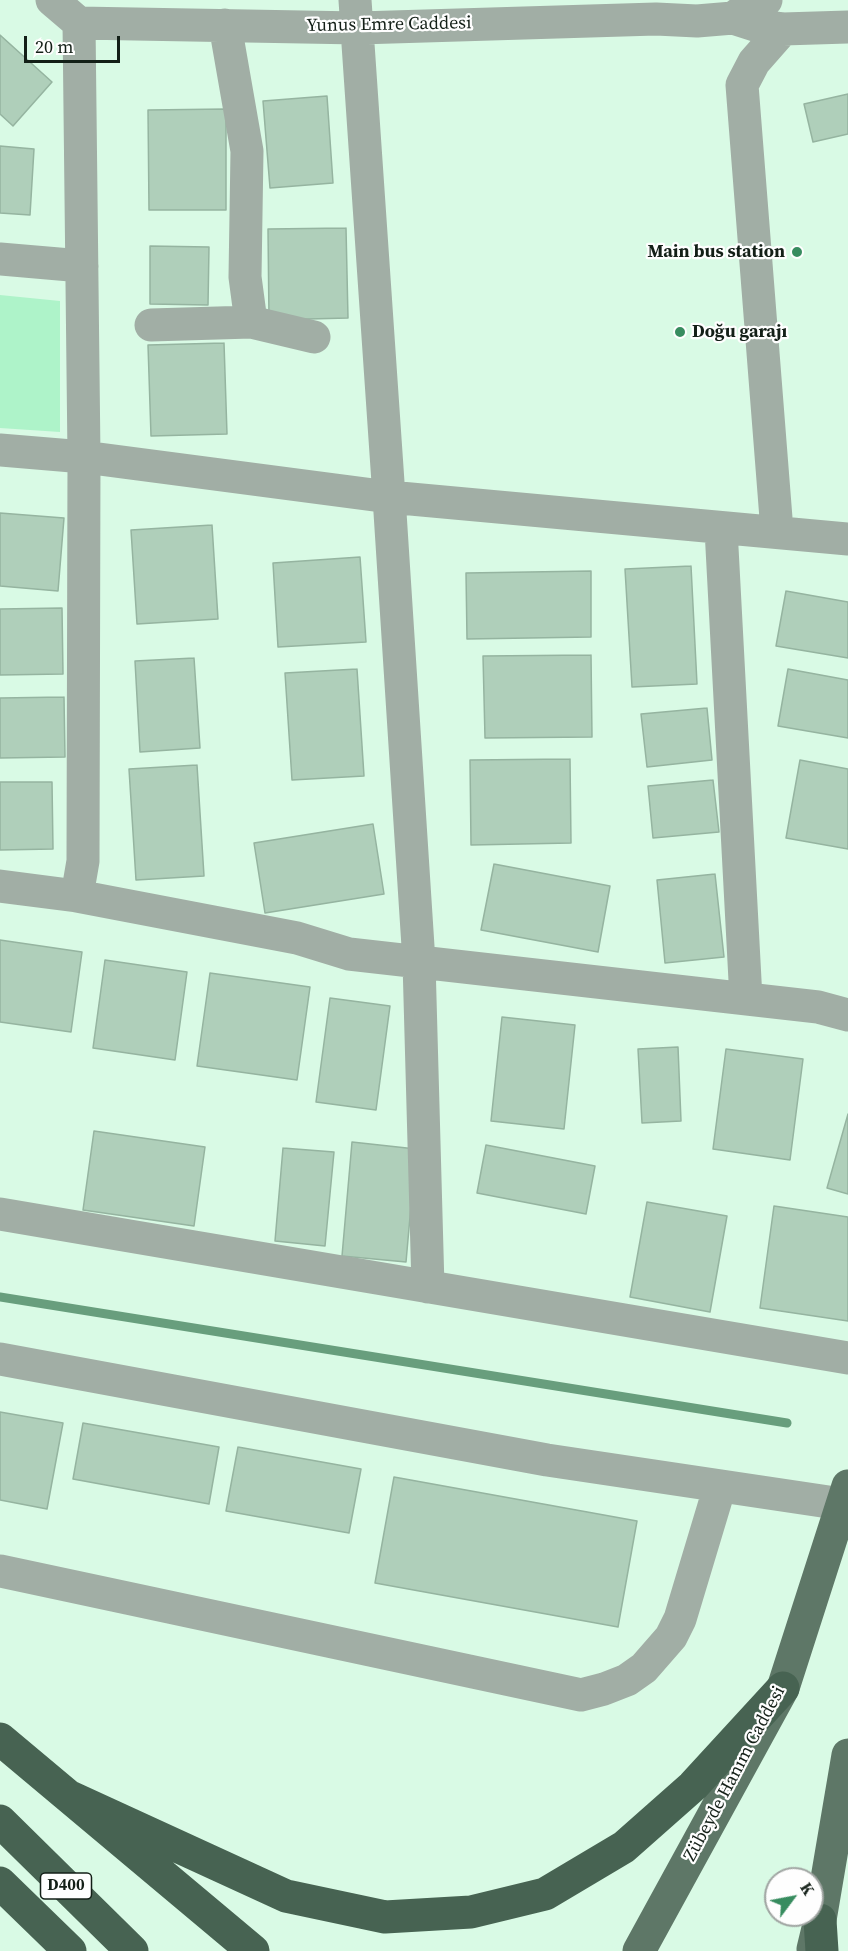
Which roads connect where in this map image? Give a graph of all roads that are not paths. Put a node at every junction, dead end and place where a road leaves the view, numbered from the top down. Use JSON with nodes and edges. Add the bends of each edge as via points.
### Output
{"nodes":[{"id":1,"x":52,"y":0,"type":"edge"},
{"id":2,"x":766,"y":0,"type":"edge"},
{"id":3,"x":695,"y":10,"type":"edge"},
{"id":4,"x":357,"y":14,"type":"edge"},
{"id":5,"x":733,"y":18,"type":"junction"},
{"id":6,"x":79,"y":23,"type":"junction"},
{"id":7,"x":225,"y":25,"type":"junction"},
{"id":8,"x":848,"y":27,"type":"edge"},
{"id":9,"x":783,"y":28,"type":"junction"},
{"id":10,"x":0,"y":259,"type":"edge"},
{"id":11,"x":82,"y":266,"type":"junction"},
{"id":12,"x":251,"y":322,"type":"junction"},
{"id":13,"x":151,"y":325,"type":"dead end"},
{"id":14,"x":314,"y":337,"type":"dead end"},
{"id":15,"x":0,"y":450,"type":"edge"},
{"id":16,"x":84,"y":457,"type":"junction"},
{"id":17,"x":389,"y":497,"type":"junction"},
{"id":18,"x":721,"y":529,"type":"junction"},
{"id":19,"x":777,"y":531,"type":"junction"},
{"id":20,"x":848,"y":539,"type":"edge"},
{"id":21,"x":0,"y":885,"type":"edge"},
{"id":22,"x":77,"y":896,"type":"junction"},
{"id":23,"x":419,"y":962,"type":"junction"},
{"id":24,"x":746,"y":999,"type":"junction"},
{"id":25,"x":848,"y":1015,"type":"edge"},
{"id":26,"x":0,"y":1214,"type":"edge"},
{"id":27,"x":428,"y":1287,"type":"junction"},
{"id":28,"x":848,"y":1358,"type":"edge"},
{"id":29,"x":0,"y":1359,"type":"edge"},
{"id":30,"x":720,"y":1486,"type":"junction"},
{"id":31,"x":845,"y":1495,"type":"edge"},
{"id":32,"x":0,"y":1572,"type":"edge"},
{"id":33,"x":783,"y":1688,"type":"junction"},
{"id":34,"x":0,"y":1738,"type":"edge"},
{"id":35,"x":848,"y":1755,"type":"edge"},
{"id":36,"x":68,"y":1796,"type":"junction"},
{"id":37,"x":0,"y":1821,"type":"edge"},
{"id":38,"x":0,"y":1883,"type":"edge"},
{"id":39,"x":198,"y":1905,"type":"junction"},
{"id":40,"x":821,"y":1936,"type":"edge"},
{"id":41,"x":70,"y":1951,"type":"edge"},
{"id":42,"x":132,"y":1951,"type":"edge"},
{"id":43,"x":225,"y":1951,"type":"edge"},
{"id":44,"x":253,"y":1951,"type":"edge"},
{"id":45,"x":639,"y":1951,"type":"edge"},
{"id":46,"x":812,"y":1951,"type":"edge"}],
"edges":[{"from":1,"to":6,"type":"street"},
{"from":2,"to":5,"type":"street","via":[[755,2]]},
{"from":3,"to":4,"type":"street","name":"Yunus Emre Caddesi","via":[[656,20]]},
{"from":3,"to":5,"type":"street","name":"Yunus Emre Caddesi"},
{"from":4,"to":7,"type":"street","name":"Yunus Emre Caddesi"},
{"from":4,"to":17,"type":"street"},
{"from":5,"to":9,"type":"street"},
{"from":6,"to":7,"type":"street","name":"Yunus Emre Caddesi"},
{"from":6,"to":11,"type":"street"},
{"from":7,"to":12,"type":"street","via":[[247,151],[245,277]]},
{"from":8,"to":9,"type":"street"},
{"from":9,"to":19,"type":"street","via":[[754,62],[742,86]]},
{"from":10,"to":11,"type":"street"},
{"from":11,"to":16,"type":"street"},
{"from":12,"to":13,"type":"street"},
{"from":12,"to":14,"type":"street"},
{"from":15,"to":16,"type":"street"},
{"from":16,"to":17,"type":"street"},
{"from":16,"to":22,"type":"street","via":[[83,861]]},
{"from":17,"to":18,"type":"street"},
{"from":17,"to":23,"type":"street"},
{"from":18,"to":19,"type":"street"},
{"from":18,"to":24,"type":"street"},
{"from":19,"to":20,"type":"street"},
{"from":21,"to":22,"type":"street"},
{"from":22,"to":23,"type":"street","via":[[297,938],[349,954]]},
{"from":23,"to":24,"type":"street"},
{"from":23,"to":27,"type":"street"},
{"from":24,"to":25,"type":"street","via":[[818,1007]]},
{"from":26,"to":27,"type":"street"},
{"from":27,"to":28,"type":"street"},
{"from":29,"to":30,"type":"street","via":[[547,1460]]},
{"from":30,"to":31,"type":"street"},
{"from":30,"to":32,"type":"street","via":[[680,1619],[670,1637],[644,1668],[627,1680],[581,1695]]},
{"from":31,"to":33,"type":"main road","name":"Zübeyde Hanım Caddesi"},
{"from":33,"to":36,"type":"highway","via":[[693,1786],[624,1847],[544,1894],[471,1912],[385,1917],[286,1896]]},
{"from":33,"to":45,"type":"main road","name":"Zübeyde Hanım Caddesi"},
{"from":34,"to":36,"type":"highway"},
{"from":35,"to":40,"type":"main road"},
{"from":36,"to":39,"type":"highway"},
{"from":37,"to":42,"type":"highway","number":"D400"},
{"from":38,"to":41,"type":"highway","number":"D400"},
{"from":39,"to":43,"type":"highway"},
{"from":39,"to":44,"type":"highway"},
{"from":40,"to":46,"type":"main road"}]}
